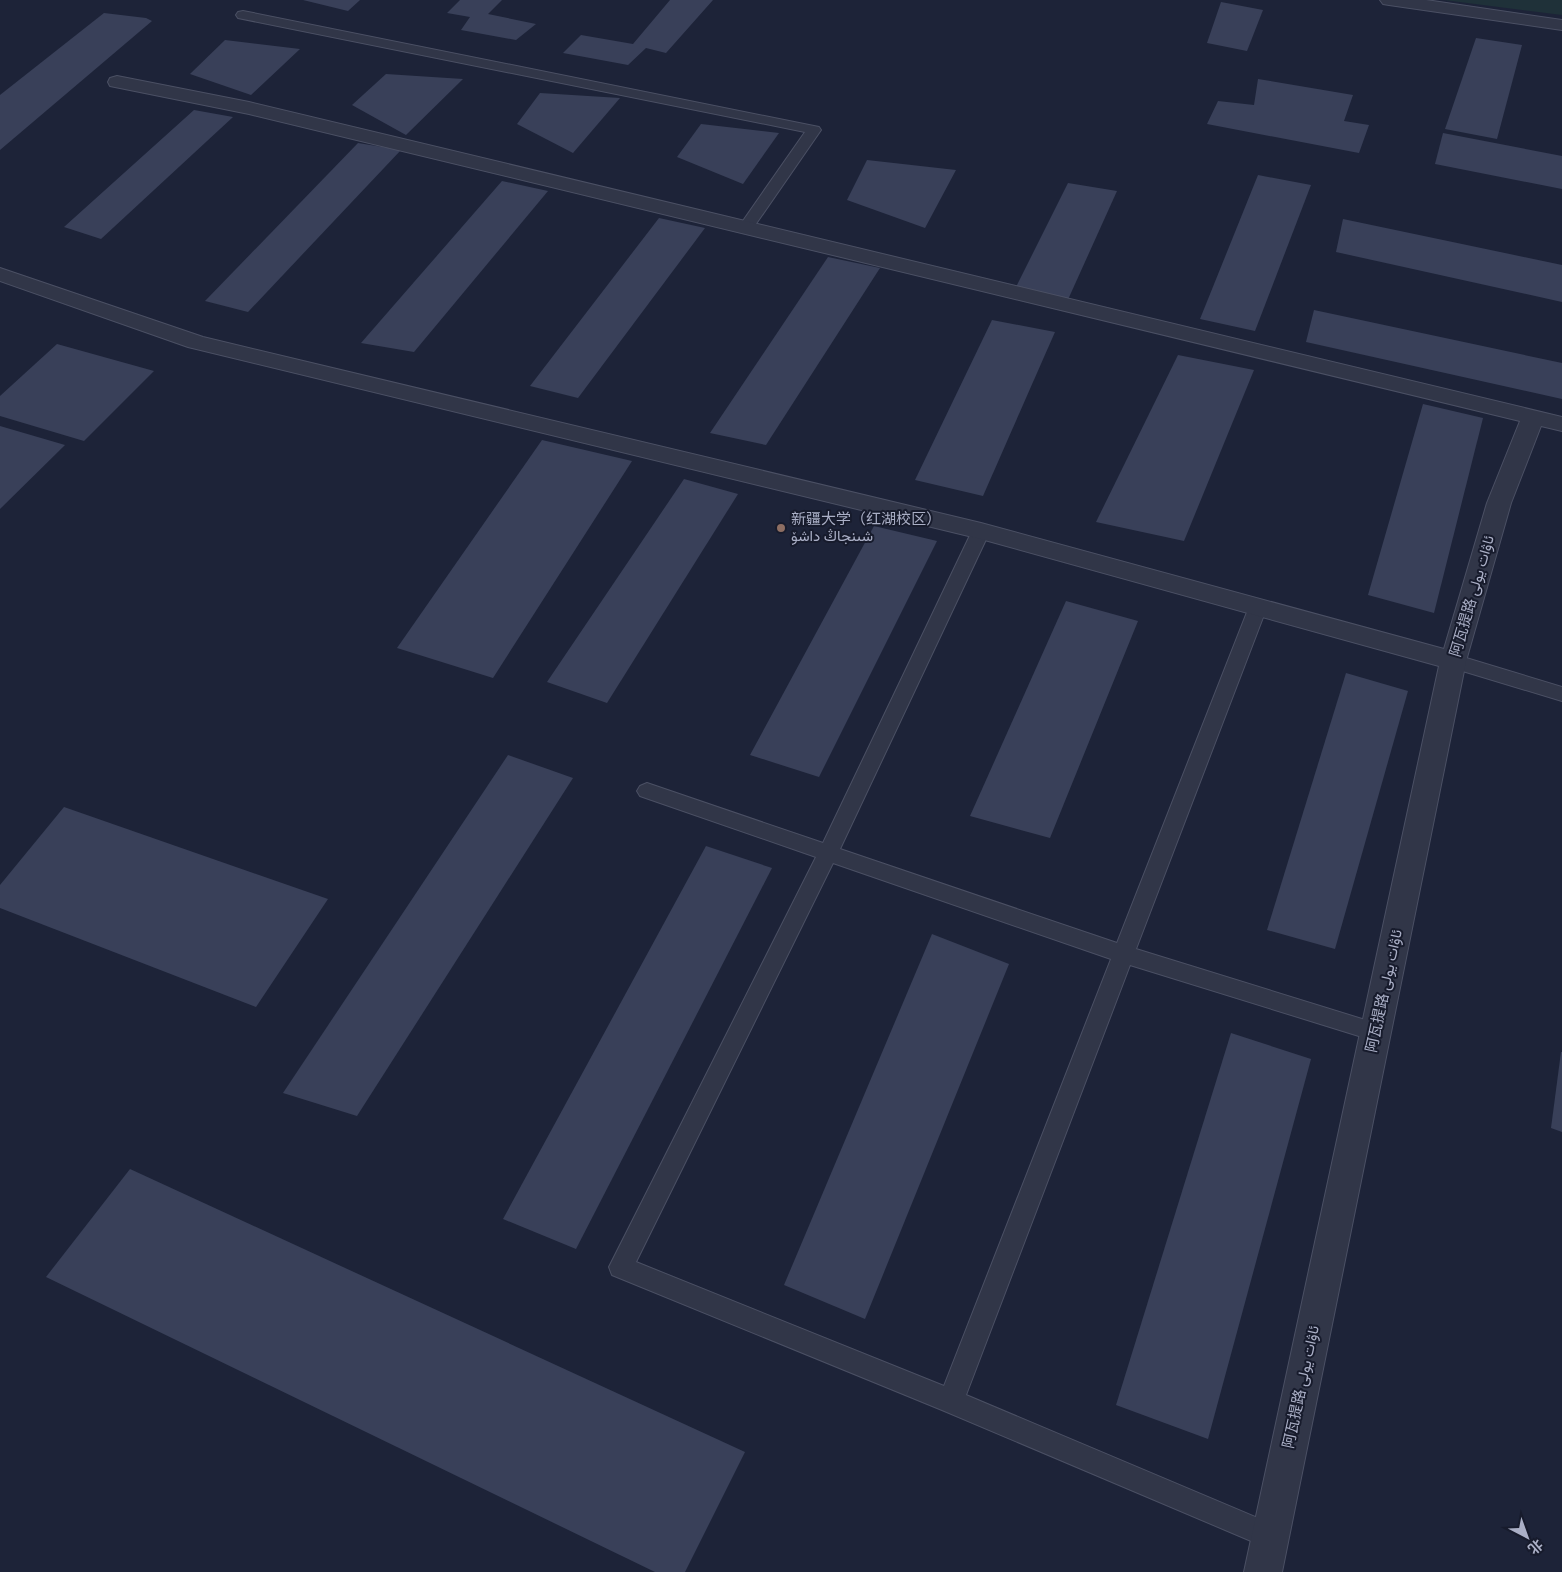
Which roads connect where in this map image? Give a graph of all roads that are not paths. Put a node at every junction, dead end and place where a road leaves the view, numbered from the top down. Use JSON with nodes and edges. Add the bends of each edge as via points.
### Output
{"nodes":[{"id":1,"x":1389,"y":0,"type":"edge"},
{"id":2,"x":243,"y":15,"type":"dead end"},
{"id":3,"x":1562,"y":25,"type":"edge"},
{"id":4,"x":117,"y":82,"type":"dead end"},
{"id":5,"x":746,"y":228,"type":"junction"},
{"id":6,"x":0,"y":274,"type":"edge"},
{"id":7,"x":1533,"y":417,"type":"junction"},
{"id":8,"x":1562,"y":424,"type":"edge"},
{"id":9,"x":981,"y":530,"type":"junction"},
{"id":10,"x":1258,"y":607,"type":"junction"},
{"id":11,"x":1453,"y":661,"type":"junction"},
{"id":12,"x":1562,"y":694,"type":"edge"},
{"id":13,"x":647,"y":791,"type":"dead end"},
{"id":14,"x":828,"y":853,"type":"junction"},
{"id":15,"x":1123,"y":954,"type":"junction"},
{"id":16,"x":1375,"y":1032,"type":"junction"},
{"id":17,"x":951,"y":1401,"type":"junction"},
{"id":18,"x":1270,"y":1536,"type":"junction"},
{"id":19,"x":1263,"y":1572,"type":"edge"}],
"edges":[{"from":1,"to":3,"type":"street"},
{"from":2,"to":5,"type":"lane","via":[[814,130]]},
{"from":4,"to":5,"type":"street","via":[[249,108]]},
{"from":5,"to":7,"type":"street"},
{"from":6,"to":9,"type":"street","via":[[196,342]]},
{"from":7,"to":8,"type":"street"},
{"from":7,"to":11,"type":"street","name":"阿瓦提路 ئاۋات يولى","via":[[1499,503]]},
{"from":9,"to":10,"type":"street"},
{"from":9,"to":14,"type":"lane"},
{"from":10,"to":11,"type":"street"},
{"from":10,"to":15,"type":"lane"},
{"from":11,"to":12,"type":"lane"},
{"from":11,"to":16,"type":"street","name":"阿瓦提路 ئاۋات يولى"},
{"from":13,"to":14,"type":"lane"},
{"from":14,"to":15,"type":"lane"},
{"from":14,"to":17,"type":"lane","via":[[621,1267]]},
{"from":15,"to":16,"type":"lane"},
{"from":15,"to":17,"type":"lane"},
{"from":16,"to":18,"type":"street","name":"阿瓦提路 ئاۋات يولى"},
{"from":17,"to":18,"type":"lane"},
{"from":18,"to":19,"type":"street","name":"阿瓦提路 ئاۋات يولى"}]}
